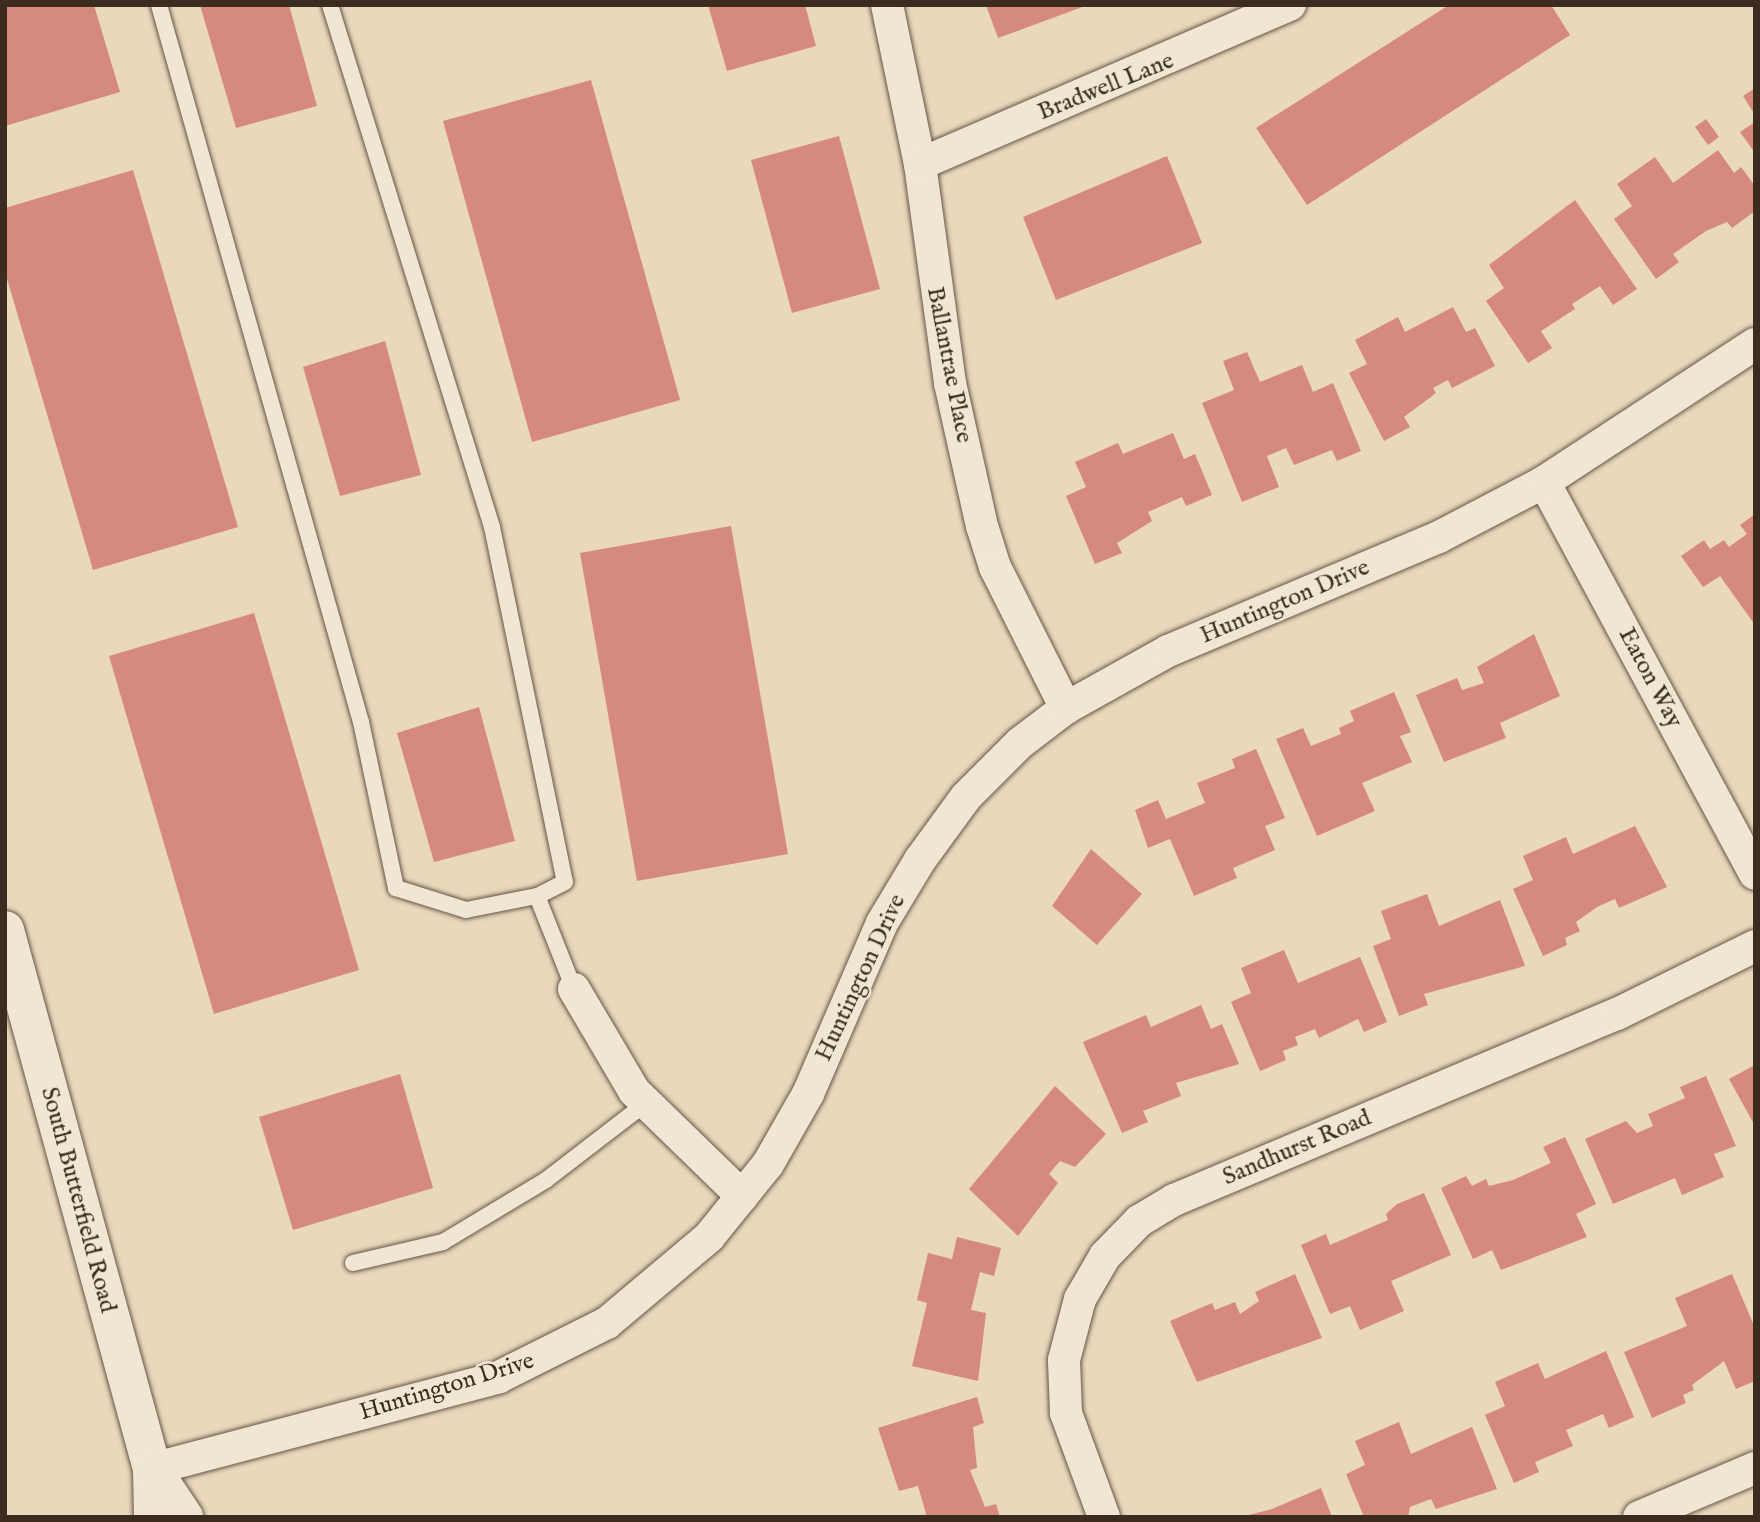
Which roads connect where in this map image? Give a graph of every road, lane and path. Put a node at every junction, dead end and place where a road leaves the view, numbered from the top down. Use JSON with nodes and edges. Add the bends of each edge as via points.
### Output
{"nodes":[{"id":1,"x":159,"y":5,"type":"edge"},
{"id":2,"x":330,"y":5,"type":"edge"},
{"id":3,"x":887,"y":5,"type":"edge"},
{"id":4,"x":1290,"y":5,"type":"edge"},
{"id":5,"x":920,"y":164,"type":"junction"},
{"id":6,"x":1755,"y":344,"type":"edge"},
{"id":7,"x":1544,"y":482,"type":"junction"},
{"id":8,"x":1066,"y":708,"type":"junction"},
{"id":9,"x":1755,"y":874,"type":"edge"},
{"id":10,"x":537,"y":896,"type":"junction"},
{"id":11,"x":5,"y":930,"type":"edge"},
{"id":12,"x":1755,"y":946,"type":"edge"},
{"id":13,"x":574,"y":989,"type":"joint"},
{"id":14,"x":646,"y":1103,"type":"junction"},
{"id":15,"x":742,"y":1196,"type":"junction"},
{"id":16,"x":353,"y":1263,"type":"dead end"},
{"id":17,"x":1755,"y":1468,"type":"edge"},
{"id":18,"x":152,"y":1469,"type":"junction"},
{"id":19,"x":153,"y":1517,"type":"edge"},
{"id":20,"x":184,"y":1517,"type":"edge"},
{"id":21,"x":1104,"y":1517,"type":"edge"},
{"id":22,"x":1639,"y":1517,"type":"edge"}],
"edges":[{"from":1,"to":10,"type":"lane","via":[[361,722],[396,888],[466,910]]},
{"from":2,"to":10,"type":"lane","via":[[492,527],[565,882]]},
{"from":3,"to":5,"type":"street","name":"Ballantrae Place"},
{"from":4,"to":5,"type":"street","name":"Bradwell Lane"},
{"from":5,"to":8,"type":"street","name":"Ballantrae Place","via":[[950,383],[982,526],[995,567]]},
{"from":6,"to":7,"type":"street","name":"Huntington Drive"},
{"from":7,"to":8,"type":"street","name":"Huntington Drive","via":[[1439,537],[1168,651]]},
{"from":7,"to":9,"type":"street","name":"Eaton Way"},
{"from":8,"to":15,"type":"street","name":"Huntington Drive","via":[[966,797],[920,860],[882,923],[808,1094]]},
{"from":10,"to":13,"type":"lane"},
{"from":11,"to":18,"type":"main road","name":"South Butterfield Road"},
{"from":12,"to":21,"type":"street","name":"Sandhurst Road","via":[[1616,1014],[1174,1200],[1139,1221],[1105,1256],[1080,1300],[1064,1360],[1066,1413]]},
{"from":13,"to":14,"type":"street"},
{"from":14,"to":15,"type":"street"},
{"from":14,"to":16,"type":"lane","via":[[546,1180],[443,1242]]},
{"from":15,"to":18,"type":"street","name":"Huntington Drive","via":[[668,1277],[607,1323],[540,1361]]},
{"from":17,"to":22,"type":"street"},
{"from":18,"to":19,"type":"main road","name":"South Butterfield Road"},
{"from":18,"to":20,"type":"main road","name":"South Butterfield Road"}]}
